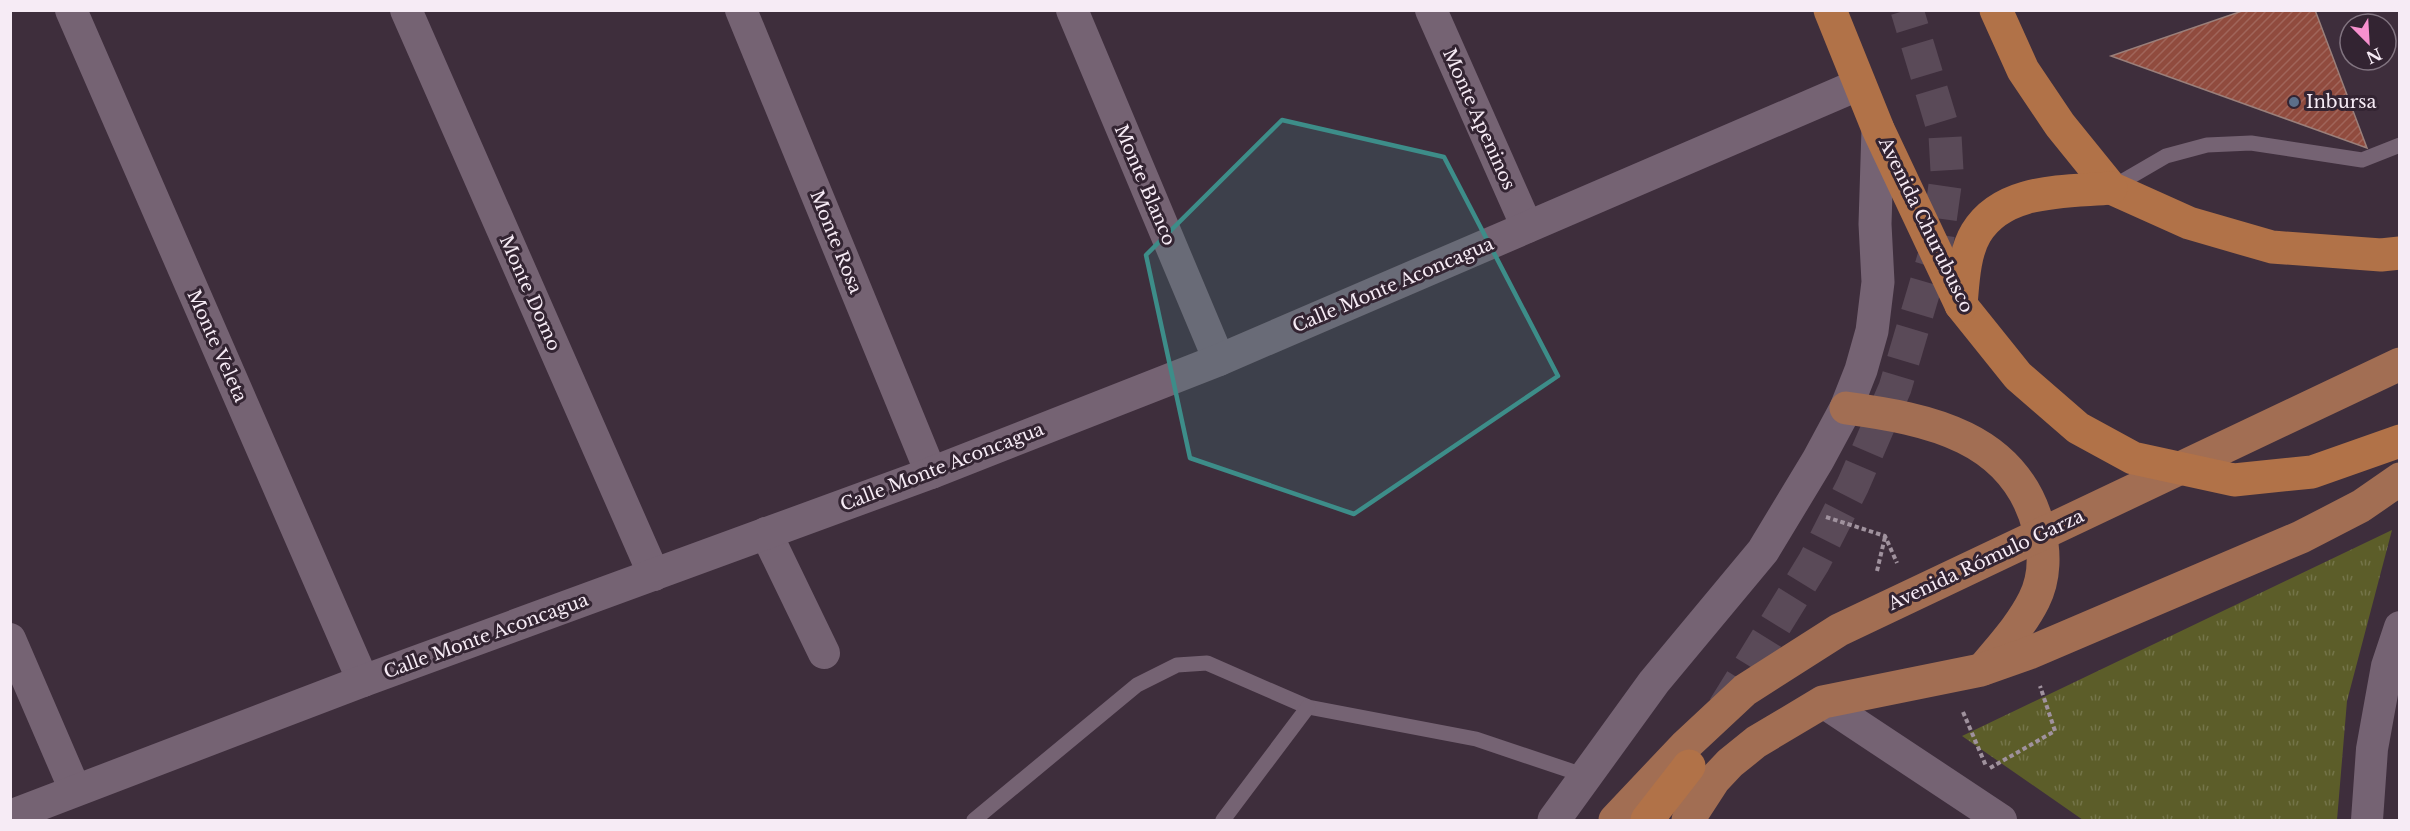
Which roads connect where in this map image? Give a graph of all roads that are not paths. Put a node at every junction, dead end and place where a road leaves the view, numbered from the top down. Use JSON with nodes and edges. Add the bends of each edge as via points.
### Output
{"nodes":[{"id":1,"x":70,"y":10,"type":"edge"},
{"id":2,"x":406,"y":10,"type":"edge"},
{"id":3,"x":741,"y":10,"type":"edge"},
{"id":4,"x":1072,"y":10,"type":"edge"},
{"id":5,"x":1431,"y":10,"type":"edge"},
{"id":6,"x":1830,"y":10,"type":"edge"},
{"id":7,"x":1996,"y":10,"type":"edge"},
{"id":8,"x":1860,"y":84,"type":"junction"},
{"id":9,"x":1878,"y":129,"type":"junction"},
{"id":10,"x":2400,"y":145,"type":"edge"},
{"id":11,"x":2110,"y":188,"type":"junction"},
{"id":12,"x":1527,"y":227,"type":"junction"},
{"id":13,"x":2400,"y":253,"type":"edge"},
{"id":14,"x":1961,"y":305,"type":"junction"},
{"id":15,"x":1219,"y":360,"type":"junction"},
{"id":16,"x":2400,"y":364,"type":"edge"},
{"id":17,"x":1846,"y":408,"type":"junction"},
{"id":18,"x":2400,"y":441,"type":"edge"},
{"id":19,"x":931,"y":473,"type":"junction"},
{"id":20,"x":2400,"y":479,"type":"edge"},
{"id":21,"x":766,"y":533,"type":"junction"},
{"id":22,"x":654,"y":575,"type":"junction"},
{"id":23,"x":2400,"y":627,"type":"edge"},
{"id":24,"x":10,"y":639,"type":"edge"},
{"id":25,"x":824,"y":653,"type":"dead end"},
{"id":26,"x":1981,"y":670,"type":"junction"},
{"id":27,"x":363,"y":681,"type":"junction"},
{"id":28,"x":1822,"y":702,"type":"junction"},
{"id":29,"x":1308,"y":707,"type":"junction"},
{"id":30,"x":1689,"y":766,"type":"dead end"},
{"id":31,"x":1586,"y":776,"type":"junction"},
{"id":32,"x":75,"y":790,"type":"junction"},
{"id":33,"x":10,"y":816,"type":"edge"},
{"id":34,"x":974,"y":820,"type":"edge"},
{"id":35,"x":1223,"y":820,"type":"edge"},
{"id":36,"x":1554,"y":820,"type":"edge"},
{"id":37,"x":1615,"y":820,"type":"edge"},
{"id":38,"x":1647,"y":820,"type":"edge"},
{"id":39,"x":1688,"y":820,"type":"edge"},
{"id":40,"x":2001,"y":820,"type":"edge"},
{"id":41,"x":2367,"y":820,"type":"edge"}],
"edges":[{"from":1,"to":27,"type":"street","name":"Monte Veleta"},
{"from":2,"to":22,"type":"street","name":"Monte Domo"},
{"from":3,"to":19,"type":"street","name":"Monte Rosa"},
{"from":4,"to":15,"type":"street","name":"Monte Blanco"},
{"from":5,"to":12,"type":"street","name":"Monte Apeninos"},
{"from":6,"to":8,"type":"highway","name":"Avenida Churubusco"},
{"from":7,"to":11,"type":"highway","via":[[2023,70]]},
{"from":8,"to":9,"type":"highway","name":"Avenida Churubusco"},
{"from":8,"to":12,"type":"street","name":"Calle Monte Aconcagua"},
{"from":9,"to":14,"type":"highway","name":"Avenida Churubusco"},
{"from":9,"to":17,"type":"street","via":[[1878,282],[1872,331]]},
{"from":10,"to":11,"type":"lane","via":[[2362,160],[2252,143],[2207,145],[2166,156]]},
{"from":11,"to":13,"type":"highway","via":[[2189,223],[2272,247]]},
{"from":11,"to":14,"type":"highway","via":[[2043,193],[1993,214],[1976,233],[1969,252]]},
{"from":12,"to":15,"type":"street","name":"Calle Monte Aconcagua"},
{"from":14,"to":18,"type":"highway","name":"Avenida Churubusco","via":[[2018,376],[2078,428],[2133,458],[2234,480],[2312,472]]},
{"from":15,"to":19,"type":"street","name":"Calle Monte Aconcagua"},
{"from":16,"to":37,"type":"main road","name":"Avenida Rómulo Garza","via":[[1839,630],[1745,690]]},
{"from":17,"to":26,"type":"main road","via":[[1903,415],[1954,431],[1987,449],[2013,473],[2033,503],[2044,547],[2035,598],[2020,624]]},
{"from":17,"to":31,"type":"street","via":[[1763,551],[1654,682]]},
{"from":19,"to":21,"type":"street","name":"Calle Monte Aconcagua"},
{"from":20,"to":26,"type":"main road","via":[[2361,506],[2301,537]]},
{"from":21,"to":22,"type":"street","name":"Calle Monte Aconcagua"},
{"from":21,"to":25,"type":"street"},
{"from":22,"to":27,"type":"street","name":"Calle Monte Aconcagua"},
{"from":23,"to":41,"type":"street","via":[[2387,666],[2372,748]]},
{"from":24,"to":32,"type":"street"},
{"from":26,"to":28,"type":"main road"},
{"from":27,"to":32,"type":"street","name":"Calle Monte Aconcagua"},
{"from":28,"to":39,"type":"main road","via":[[1756,742],[1730,763]]},
{"from":28,"to":40,"type":"street"},
{"from":29,"to":31,"type":"lane","via":[[1476,739]]},
{"from":29,"to":34,"type":"lane","via":[[1207,663],[1177,665],[1137,685]]},
{"from":29,"to":35,"type":"lane"},
{"from":30,"to":38,"type":"highway"},
{"from":31,"to":36,"type":"street"},
{"from":32,"to":33,"type":"street","name":"Calle Monte Aconcagua"}]}
